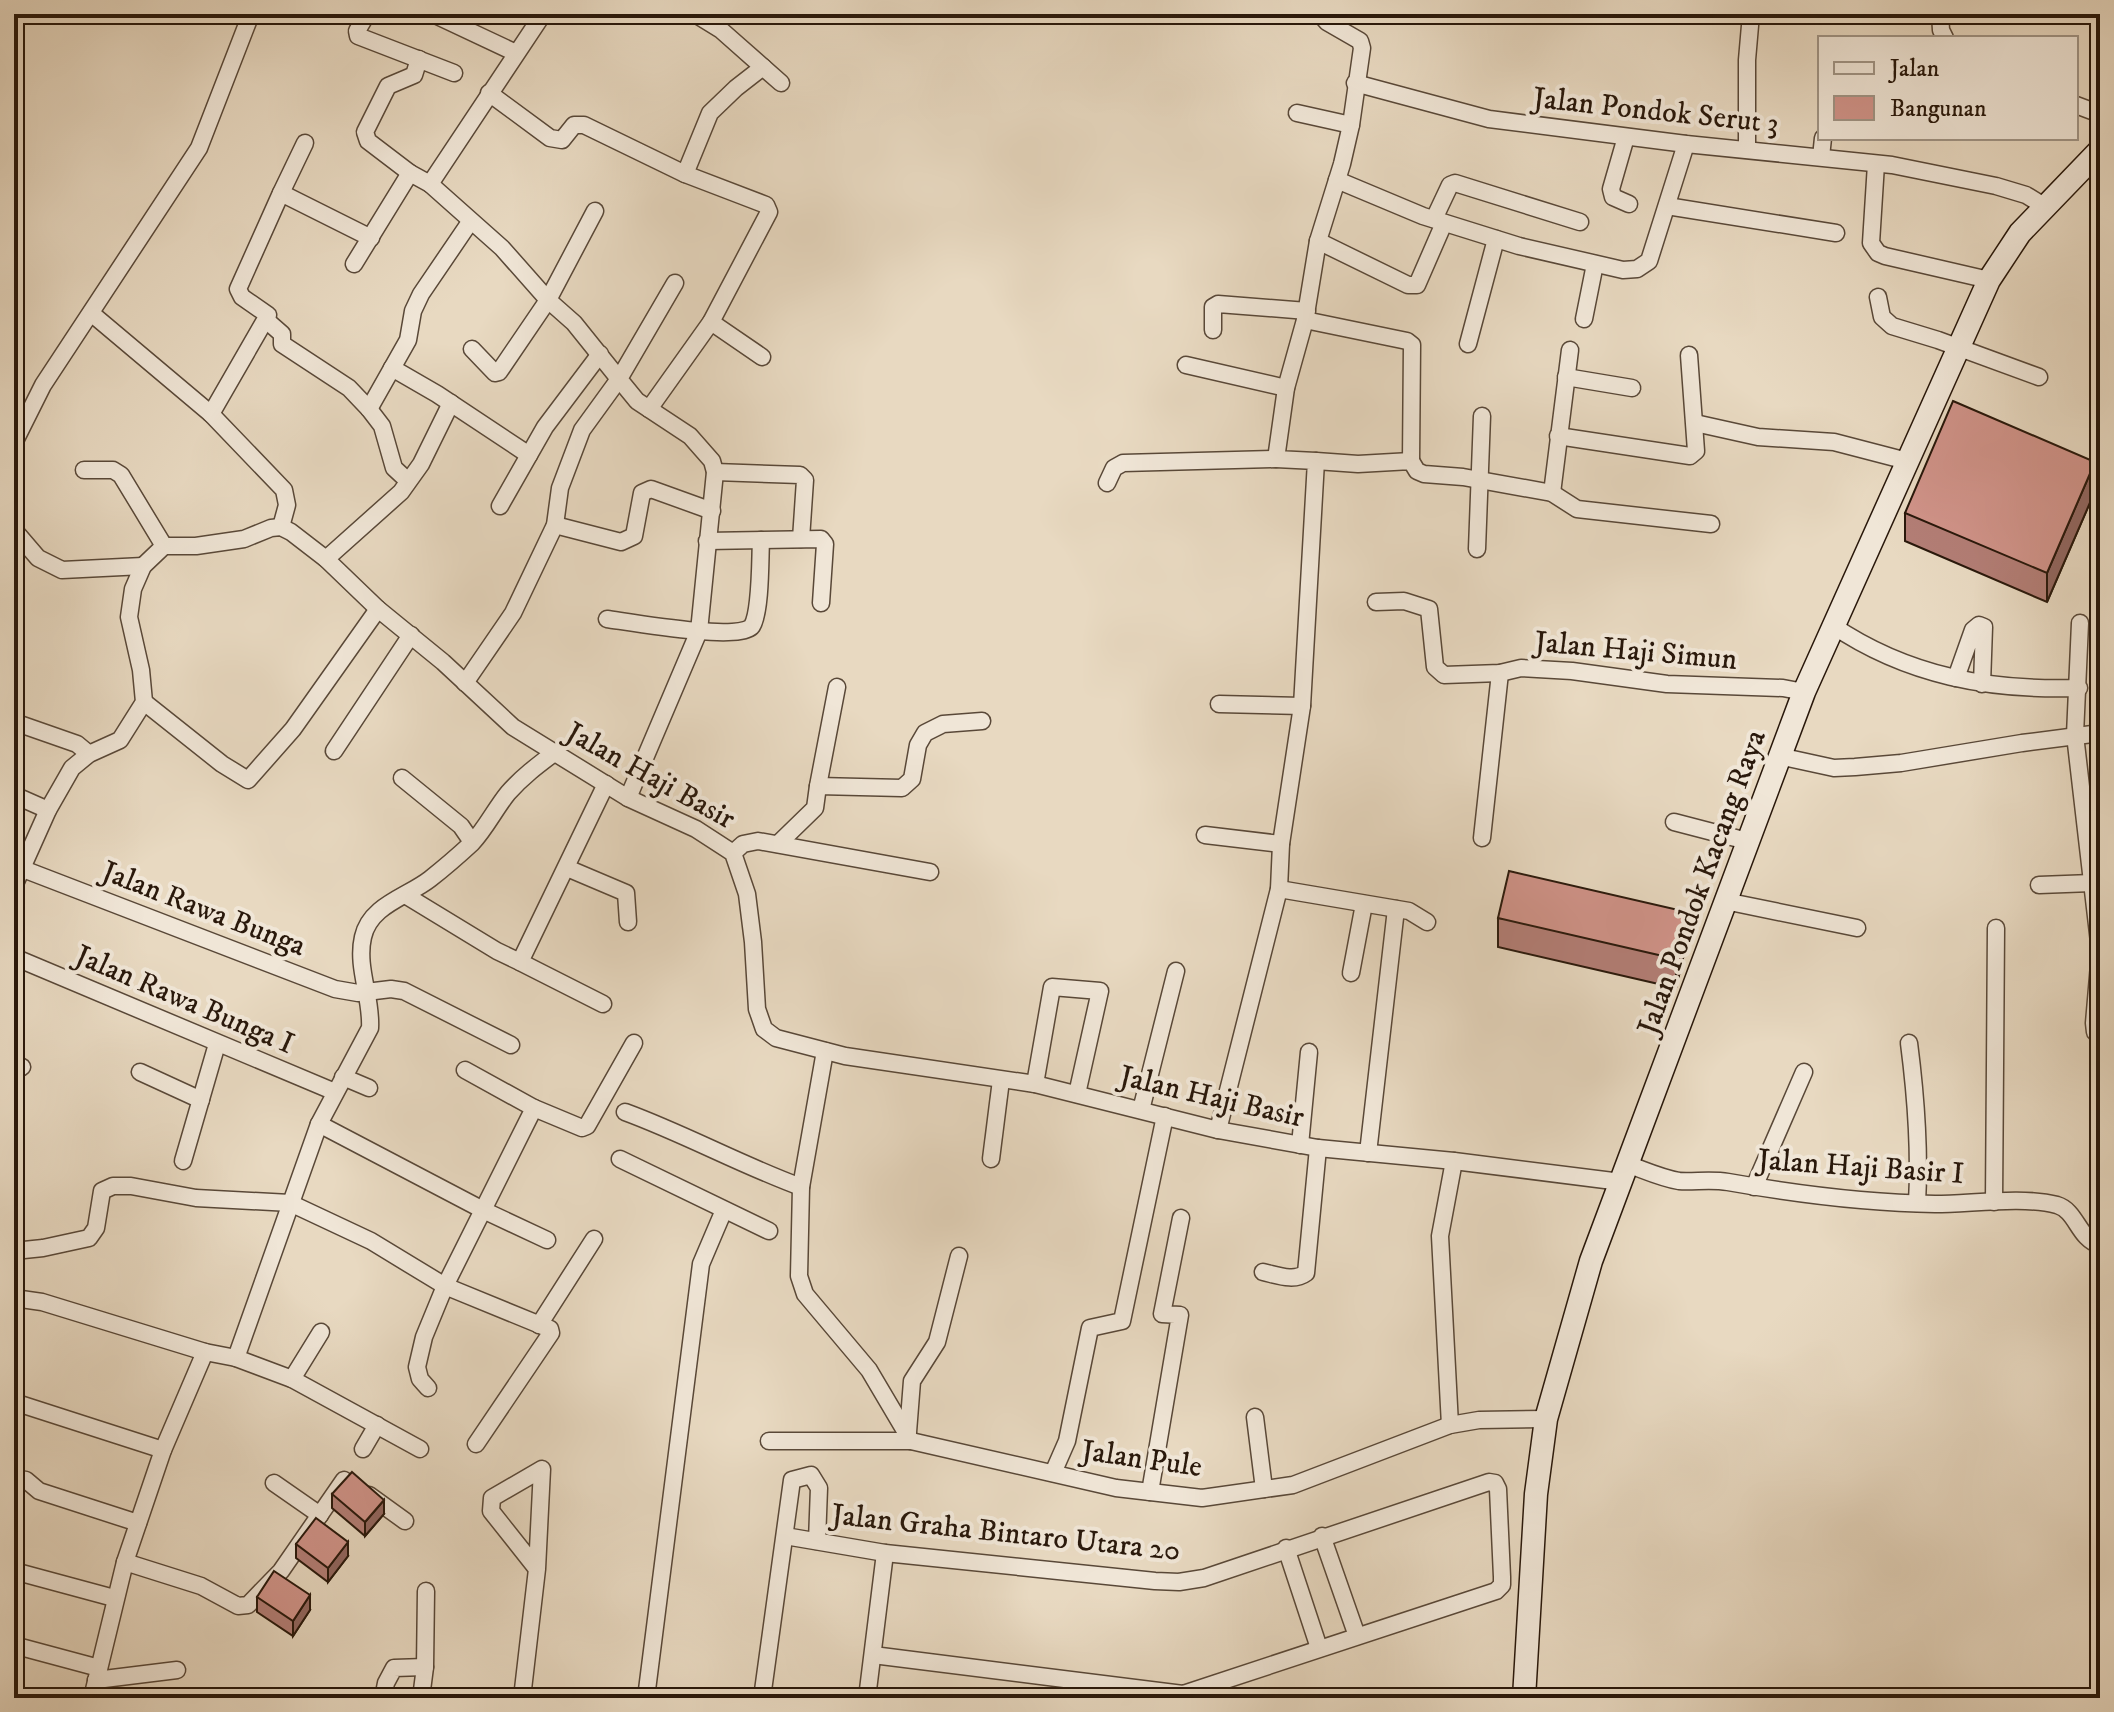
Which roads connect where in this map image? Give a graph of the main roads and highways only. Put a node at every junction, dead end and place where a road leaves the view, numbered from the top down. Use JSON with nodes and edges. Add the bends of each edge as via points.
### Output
{"nodes":[{"id":1,"x":2100,"y":150,"type":"edge"},
{"id":2,"x":1524,"y":1698,"type":"edge"}],
"edges":[{"from":1,"to":2,"type":"main road","name":"Jalan Pondok Kacang Raya","via":[[2020,233],[1989,280],[1934,419],[1907,461],[1832,625],[1747,841],[1591,1261],[1546,1419],[1536,1494]]}]}
